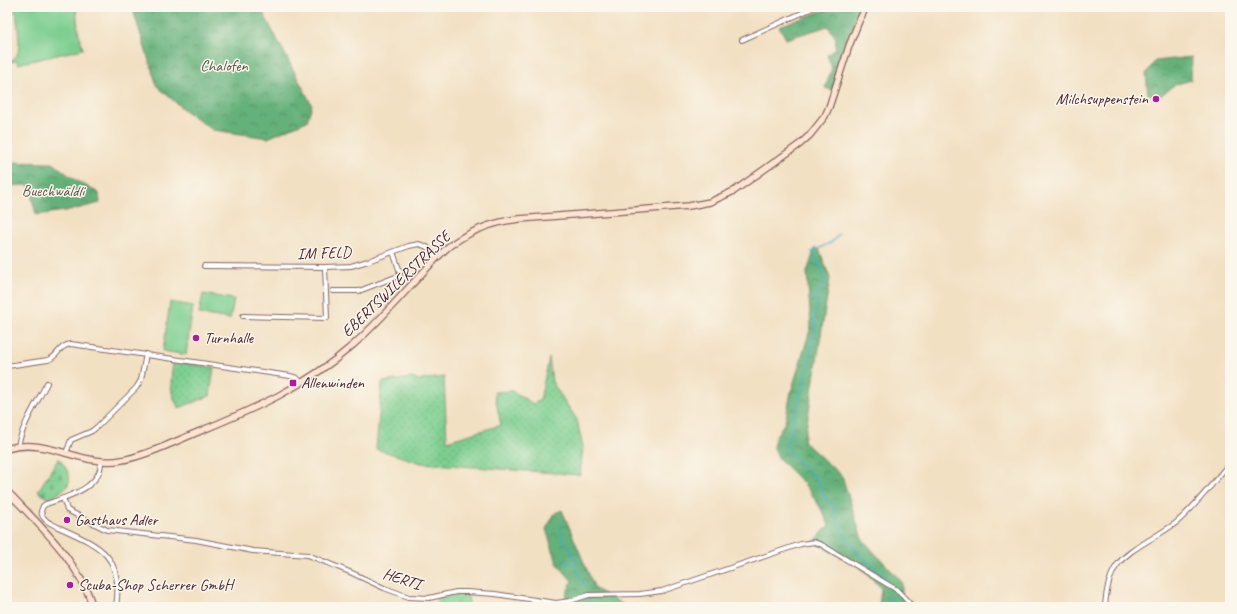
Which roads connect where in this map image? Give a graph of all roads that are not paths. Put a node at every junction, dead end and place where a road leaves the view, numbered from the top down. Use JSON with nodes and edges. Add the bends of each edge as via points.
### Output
{"nodes":[{"id":1,"x":815,"y":7,"type":"edge"},
{"id":2,"x":866,"y":7,"type":"edge"},
{"id":3,"x":742,"y":40,"type":"dead end"},
{"id":4,"x":393,"y":252,"type":"junction"},
{"id":5,"x":437,"y":258,"type":"junction"},
{"id":6,"x":204,"y":266,"type":"dead end"},
{"id":7,"x":326,"y":268,"type":"junction"},
{"id":8,"x":333,"y":291,"type":"dead end"},
{"id":9,"x":243,"y":316,"type":"dead end"},
{"id":10,"x":146,"y":354,"type":"junction"},
{"id":11,"x":7,"y":366,"type":"edge"},
{"id":12,"x":47,"y":383,"type":"dead end"},
{"id":13,"x":302,"y":383,"type":"junction"},
{"id":14,"x":18,"y":446,"type":"junction"},
{"id":15,"x":7,"y":449,"type":"edge"},
{"id":16,"x":66,"y":453,"type":"junction"},
{"id":17,"x":101,"y":462,"type":"junction"},
{"id":18,"x":1230,"y":463,"type":"edge"},
{"id":19,"x":7,"y":491,"type":"edge"},
{"id":20,"x":14,"y":498,"type":"junction"},
{"id":21,"x":63,"y":498,"type":"junction"},
{"id":22,"x":7,"y":504,"type":"edge"},
{"id":23,"x":94,"y":607,"type":"edge"},
{"id":24,"x":116,"y":607,"type":"edge"},
{"id":25,"x":913,"y":607,"type":"edge"},
{"id":26,"x":1105,"y":607,"type":"edge"}],
"edges":[{"from":1,"to":3,"type":"street"},
{"from":2,"to":5,"type":"street","name":"EBERTSWILERSTRASSE","via":[[848,46],[829,107],[818,126],[800,144],[734,191],[710,202],[689,206],[493,223],[458,239]]},
{"from":4,"to":5,"type":"street","name":"IM FELD","via":[[419,244],[427,247]]},
{"from":4,"to":7,"type":"street","name":"IM FELD","via":[[351,266]]},
{"from":4,"to":8,"type":"street","via":[[400,275],[359,291]]},
{"from":5,"to":13,"type":"street","name":"EBERTSWILERSTRASSE","via":[[357,341]]},
{"from":6,"to":7,"type":"street","name":"IM FELD"},
{"from":7,"to":9,"type":"street","via":[[327,318]]},
{"from":10,"to":11,"type":"street","via":[[71,344],[65,345],[53,359]]},
{"from":10,"to":13,"type":"street","via":[[290,376]]},
{"from":10,"to":16,"type":"street","via":[[141,380],[131,394],[92,431],[71,440]]},
{"from":12,"to":14,"type":"street","via":[[26,423]]},
{"from":13,"to":17,"type":"street","name":"EBERTSWILERSTRASSE","via":[[250,410],[168,444],[127,460]]},
{"from":14,"to":15,"type":"street","name":"EBERTSWILERSTRASSE"},
{"from":14,"to":16,"type":"street","name":"EBERTSWILERSTRASSE","via":[[36,446]]},
{"from":16,"to":17,"type":"street","name":"EBERTSWILERSTRASSE"},
{"from":17,"to":21,"type":"street","via":[[101,469],[95,480]]},
{"from":18,"to":26,"type":"street","via":[[1176,523],[1117,563],[1110,576]]},
{"from":19,"to":20,"type":"street"},
{"from":20,"to":22,"type":"street"},
{"from":20,"to":23,"type":"street","via":[[72,563]]},
{"from":21,"to":24,"type":"street","via":[[43,506],[41,514],[48,522],[83,538],[108,556],[118,580]]},
{"from":21,"to":25,"type":"street","name":"HERTI","via":[[67,510],[106,530],[196,540],[266,552],[308,555],[409,597],[429,598],[467,592],[556,603],[570,602],[589,595],[640,594],[662,590],[801,544],[814,542],[897,590]]}]}
